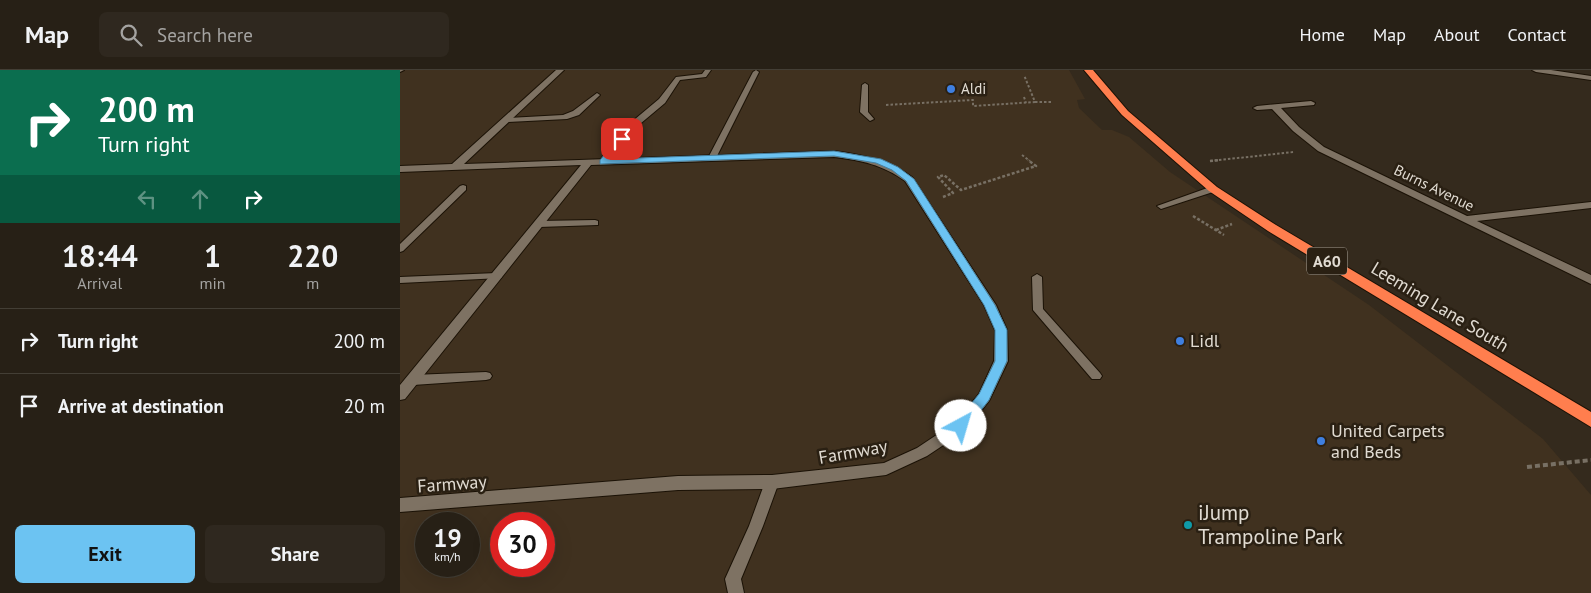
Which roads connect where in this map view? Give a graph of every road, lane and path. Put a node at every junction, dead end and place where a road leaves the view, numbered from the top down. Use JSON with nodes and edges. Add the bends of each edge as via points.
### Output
{"nodes":[{"id":1,"x":560,"y":70,"type":"edge"},
{"id":2,"x":708,"y":70,"type":"edge"},
{"id":3,"x":1088,"y":70,"type":"edge"},
{"id":4,"x":1536,"y":70,"type":"edge"},
{"id":5,"x":756,"y":72,"type":"dead end"},
{"id":6,"x":1024,"y":75,"type":"dead end"},
{"id":7,"x":1589,"y":75,"type":"edge"},
{"id":8,"x":865,"y":85,"type":"dead end"},
{"id":9,"x":597,"y":94,"type":"dead end"},
{"id":10,"x":1024,"y":97,"type":"dead end"},
{"id":11,"x":1036,"y":102,"type":"junction"},
{"id":12,"x":1053,"y":102,"type":"dead end"},
{"id":13,"x":1026,"y":103,"type":"junction"},
{"id":14,"x":1311,"y":103,"type":"dead end"},
{"id":15,"x":886,"y":105,"type":"dead end"},
{"id":16,"x":1274,"y":106,"type":"junction"},
{"id":17,"x":1257,"y":108,"type":"dead end"},
{"id":18,"x":870,"y":119,"type":"dead end"},
{"id":19,"x":507,"y":120,"type":"junction"},
{"id":20,"x":1322,"y":150,"type":"junction"},
{"id":21,"x":1022,"y":155,"type":"dead end"},
{"id":22,"x":712,"y":158,"type":"junction"},
{"id":23,"x":1210,"y":161,"type":"dead end"},
{"id":24,"x":603,"y":162,"type":"junction"},
{"id":25,"x":588,"y":163,"type":"junction"},
{"id":26,"x":454,"y":167,"type":"junction"},
{"id":27,"x":400,"y":168,"type":"edge"},
{"id":28,"x":463,"y":188,"type":"dead end"},
{"id":29,"x":1213,"y":189,"type":"junction"},
{"id":30,"x":926,"y":203,"type":"junction"},
{"id":31,"x":1591,"y":205,"type":"edge"},
{"id":32,"x":1161,"y":206,"type":"dead end"},
{"id":33,"x":1193,"y":216,"type":"dead end"},
{"id":34,"x":1463,"y":219,"type":"junction"},
{"id":35,"x":595,"y":223,"type":"dead end"},
{"id":36,"x":539,"y":224,"type":"junction"},
{"id":37,"x":1224,"y":235,"type":"dead end"},
{"id":38,"x":400,"y":249,"type":"edge"},
{"id":39,"x":497,"y":276,"type":"junction"},
{"id":40,"x":1037,"y":277,"type":"dead end"},
{"id":41,"x":400,"y":280,"type":"edge"},
{"id":42,"x":1591,"y":280,"type":"edge"},
{"id":43,"x":486,"y":376,"type":"dead end"},
{"id":44,"x":1096,"y":376,"type":"dead end"},
{"id":45,"x":413,"y":380,"type":"junction"},
{"id":46,"x":400,"y":395,"type":"edge"},
{"id":47,"x":1591,"y":420,"type":"edge"},
{"id":48,"x":1591,"y":460,"type":"edge"},
{"id":49,"x":1527,"y":467,"type":"dead end"},
{"id":50,"x":772,"y":482,"type":"junction"},
{"id":51,"x":400,"y":505,"type":"edge"},
{"id":52,"x":736,"y":593,"type":"edge"}],
"edges":[{"from":1,"to":19,"type":"street"},
{"from":2,"to":24,"type":"lane","via":[[704,76],[678,78],[662,101],[631,127]]},
{"from":3,"to":29,"type":"highway","name":"Leeming Lane South","number":"A60","via":[[1125,113]]},
{"from":4,"to":7,"type":"street"},
{"from":5,"to":22,"type":"lane"},
{"from":6,"to":11,"type":"path"},
{"from":8,"to":18,"type":"lane","via":[[864,112]]},
{"from":9,"to":19,"type":"lane","via":[[576,113],[564,117]]},
{"from":10,"to":13,"type":"path"},
{"from":11,"to":12,"type":"path"},
{"from":11,"to":13,"type":"path"},
{"from":13,"to":15,"type":"path","via":[[973,106],[972,100]]},
{"from":14,"to":16,"type":"street"},
{"from":16,"to":17,"type":"street"},
{"from":16,"to":20,"type":"street","name":"Burns Avenue"},
{"from":19,"to":26,"type":"street"},
{"from":20,"to":23,"type":"path"},
{"from":20,"to":34,"type":"street","name":"Burns Avenue"},
{"from":21,"to":30,"type":"path","via":[[1036,166],[961,190],[944,175],[938,177],[954,193]]},
{"from":22,"to":24,"type":"street","name":"Farmway"},
{"from":22,"to":30,"type":"street","name":"Farmway","via":[[834,154],[859,157],[895,168],[909,179]]},
{"from":24,"to":25,"type":"street","name":"Farmway"},
{"from":25,"to":26,"type":"street","name":"Farmway"},
{"from":25,"to":36,"type":"street"},
{"from":26,"to":27,"type":"street","name":"Farmway"},
{"from":28,"to":38,"type":"lane"},
{"from":29,"to":32,"type":"lane"},
{"from":29,"to":47,"type":"highway","name":"Leeming Lane South","number":"A60","via":[[1272,228]]},
{"from":30,"to":50,"type":"street","name":"Farmway","via":[[990,305],[1001,330],[1001,361],[984,397],[961,426],[922,452],[886,468]]},
{"from":31,"to":34,"type":"street"},
{"from":33,"to":37,"type":"path"},
{"from":34,"to":42,"type":"street","name":"Burns Avenue"},
{"from":35,"to":36,"type":"lane"},
{"from":36,"to":39,"type":"street"},
{"from":39,"to":41,"type":"lane"},
{"from":39,"to":45,"type":"street"},
{"from":40,"to":44,"type":"lane","via":[[1038,310]]},
{"from":43,"to":45,"type":"lane"},
{"from":45,"to":46,"type":"street"},
{"from":48,"to":49,"type":"path"},
{"from":50,"to":51,"type":"street","name":"Farmway","via":[[678,483]]},
{"from":50,"to":52,"type":"lane","via":[[733,579]]}]}
